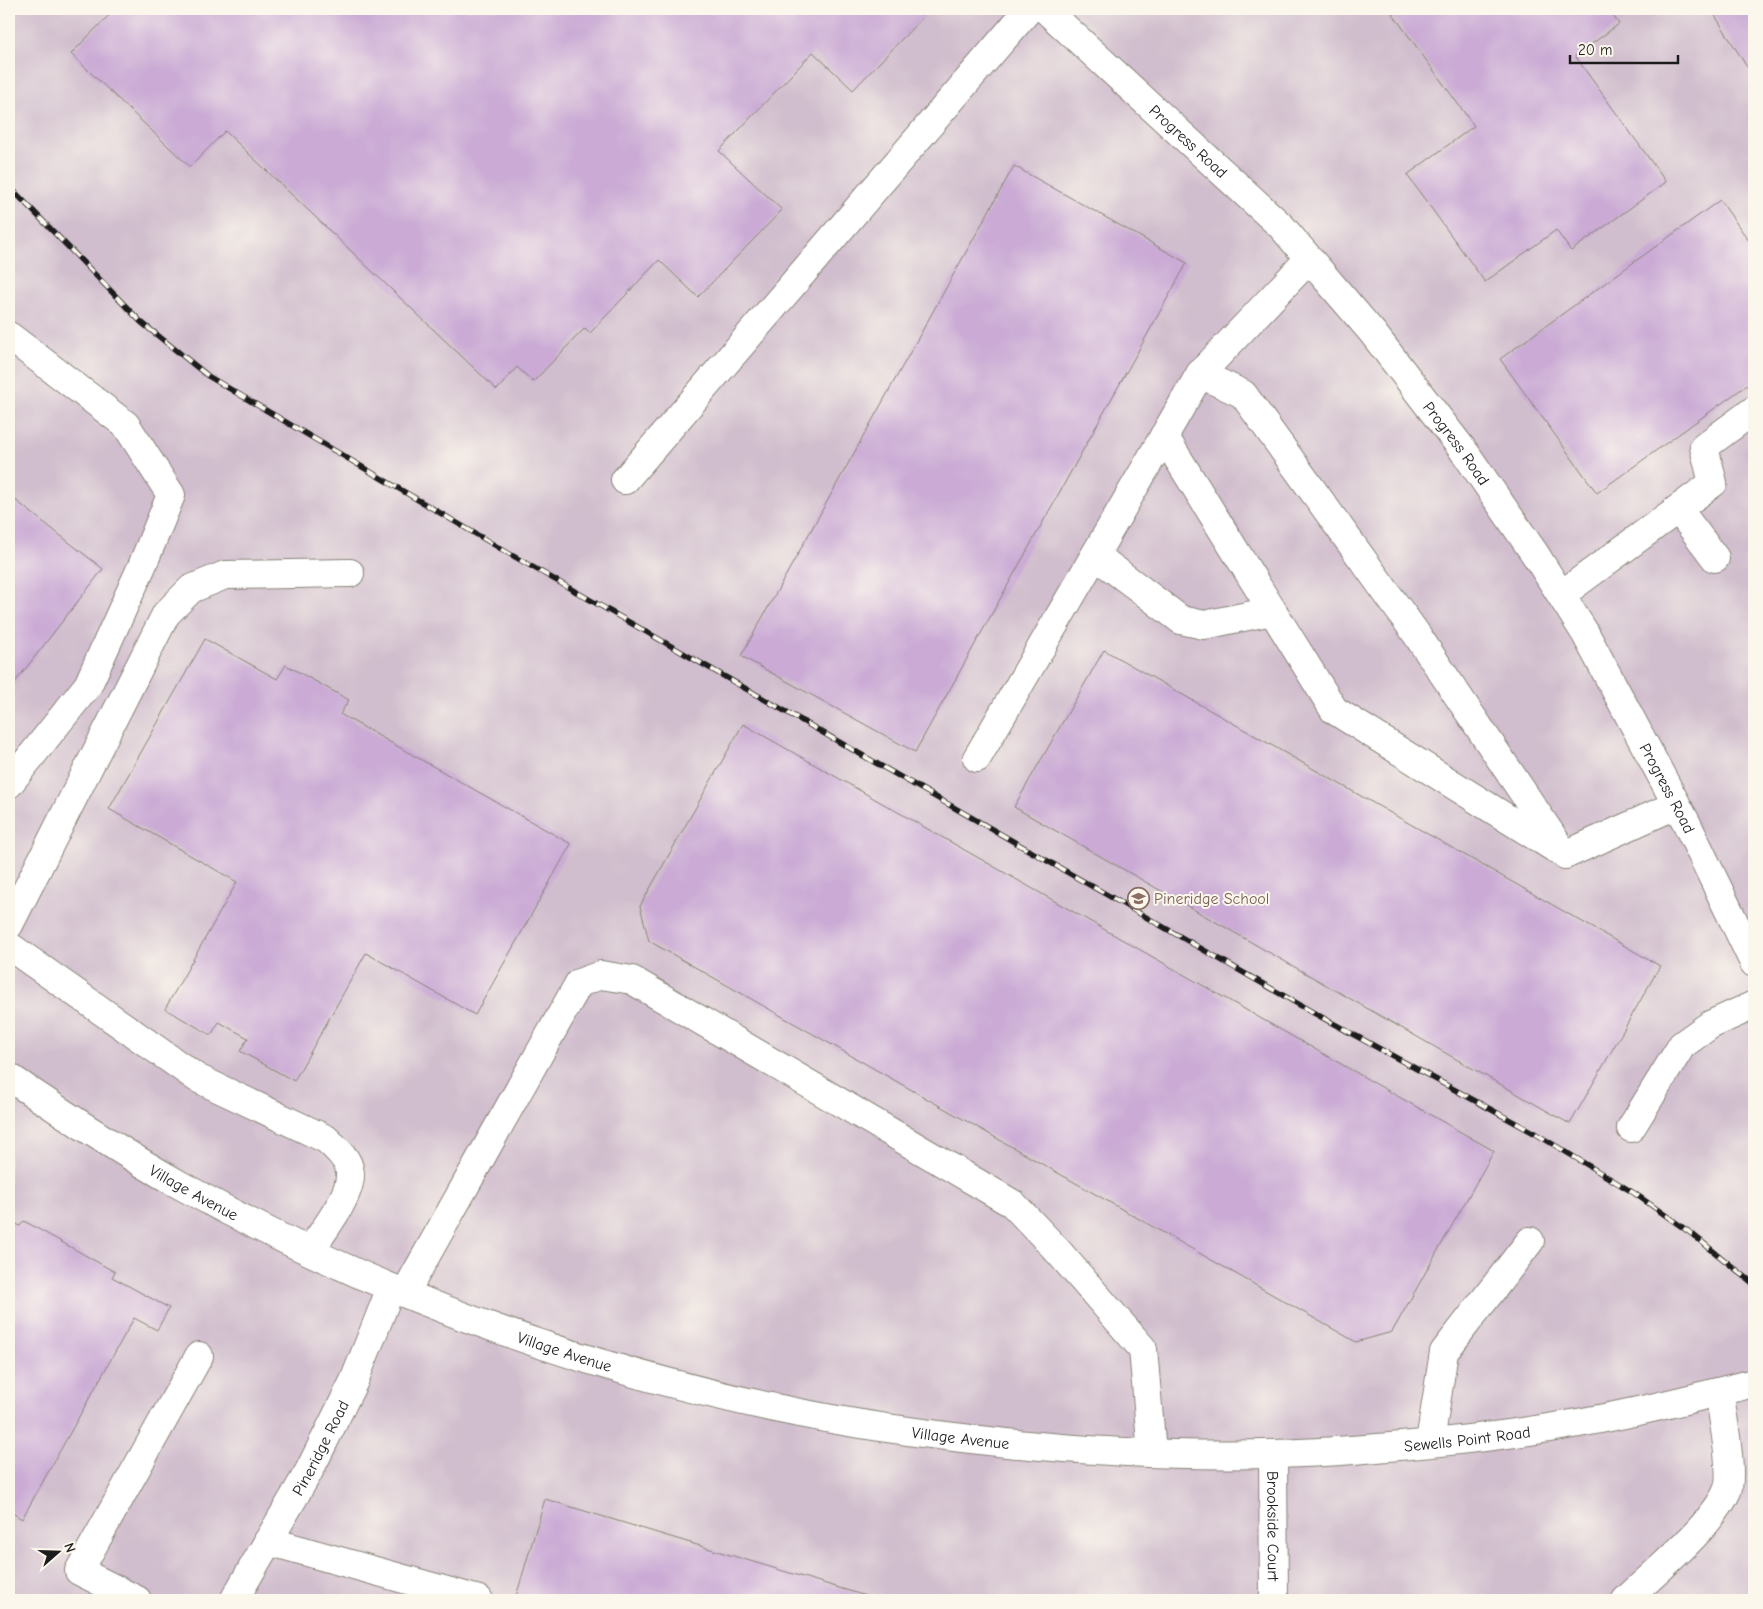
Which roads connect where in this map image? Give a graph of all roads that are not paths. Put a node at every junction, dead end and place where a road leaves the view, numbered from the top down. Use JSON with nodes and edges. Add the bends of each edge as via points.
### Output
{"nodes":[{"id":1,"x":1029,"y":9,"type":"edge"},
{"id":2,"x":1045,"y":9,"type":"edge"},
{"id":3,"x":1309,"y":259,"type":"junction"},
{"id":4,"x":9,"y":336,"type":"edge"},
{"id":5,"x":1200,"y":374,"type":"junction"},
{"id":6,"x":1754,"y":410,"type":"edge"},
{"id":7,"x":1164,"y":436,"type":"junction"},
{"id":8,"x":625,"y":480,"type":"dead end"},
{"id":9,"x":1678,"y":509,"type":"junction"},
{"id":10,"x":1095,"y":555,"type":"junction"},
{"id":11,"x":1714,"y":558,"type":"dead end"},
{"id":12,"x":350,"y":573,"type":"dead end"},
{"id":13,"x":1561,"y":595,"type":"junction"},
{"id":14,"x":1272,"y":611,"type":"junction"},
{"id":15,"x":977,"y":758,"type":"dead end"},
{"id":16,"x":9,"y":784,"type":"edge"},
{"id":17,"x":1676,"y":805,"type":"junction"},
{"id":18,"x":1566,"y":855,"type":"junction"},
{"id":19,"x":9,"y":926,"type":"edge"},
{"id":20,"x":9,"y":946,"type":"edge"},
{"id":21,"x":1754,"y":963,"type":"edge"},
{"id":22,"x":1754,"y":1005,"type":"edge"},
{"id":23,"x":9,"y":1077,"type":"edge"},
{"id":24,"x":1632,"y":1128,"type":"dead end"},
{"id":25,"x":1530,"y":1241,"type":"dead end"},
{"id":26,"x":310,"y":1251,"type":"junction"},
{"id":27,"x":398,"y":1291,"type":"junction"},
{"id":28,"x":199,"y":1356,"type":"dead end"},
{"id":29,"x":1754,"y":1383,"type":"edge"},
{"id":30,"x":1719,"y":1392,"type":"junction"},
{"id":31,"x":1430,"y":1442,"type":"junction"},
{"id":32,"x":1164,"y":1453,"type":"junction"},
{"id":33,"x":1273,"y":1454,"type":"junction"},
{"id":34,"x":268,"y":1541,"type":"junction"},
{"id":35,"x":137,"y":1600,"type":"edge"},
{"id":36,"x":234,"y":1600,"type":"edge"},
{"id":37,"x":480,"y":1600,"type":"edge"},
{"id":38,"x":1274,"y":1600,"type":"edge"},
{"id":39,"x":1626,"y":1600,"type":"edge"}],
"edges":[{"from":1,"to":8,"type":"street"},
{"from":2,"to":3,"type":"street","name":"Progress Road","via":[[1248,194]]},
{"from":3,"to":5,"type":"street"},
{"from":3,"to":13,"type":"street","name":"Progress Road","via":[[1372,332],[1466,454]]},
{"from":4,"to":16,"type":"street","via":[[126,425],[171,495],[88,685]]},
{"from":5,"to":7,"type":"street"},
{"from":5,"to":18,"type":"street","via":[[1243,394],[1415,632]]},
{"from":6,"to":9,"type":"street","via":[[1704,447],[1714,482]]},
{"from":7,"to":10,"type":"street"},
{"from":7,"to":14,"type":"street"},
{"from":9,"to":11,"type":"street"},
{"from":9,"to":13,"type":"street"},
{"from":10,"to":14,"type":"street","via":[[1181,620],[1204,625]]},
{"from":10,"to":15,"type":"street"},
{"from":12,"to":19,"type":"street","via":[[225,575],[191,589],[166,614]]},
{"from":13,"to":17,"type":"street","name":"Progress Road","via":[[1585,633]]},
{"from":14,"to":18,"type":"street","via":[[1334,710]]},
{"from":17,"to":18,"type":"street"},
{"from":17,"to":21,"type":"street","name":"Progress Road"},
{"from":20,"to":26,"type":"street","via":[[197,1078],[326,1139],[342,1153],[350,1172],[348,1189]]},
{"from":22,"to":24,"type":"street","via":[[1710,1025],[1682,1045]]},
{"from":23,"to":26,"type":"street","name":"Village Avenue","via":[[83,1127],[180,1185]]},
{"from":25,"to":31,"type":"street","via":[[1444,1352]]},
{"from":26,"to":27,"type":"street","name":"Village Avenue"},
{"from":27,"to":32,"type":"street","name":"Village Avenue","via":[[525,1340],[639,1375],[781,1410],[926,1434],[1073,1449]]},
{"from":27,"to":32,"type":"street","name":"Pineridge Road","via":[[580,983],[601,975],[632,980],[1013,1204],[1143,1349]]},
{"from":27,"to":34,"type":"street","name":"Pineridge Road","via":[[309,1471]]},
{"from":28,"to":35,"type":"street","via":[[79,1571]]},
{"from":29,"to":30,"type":"street","name":"Sewells Point Road"},
{"from":30,"to":31,"type":"street","name":"Sewells Point Road","via":[[1627,1414]]},
{"from":30,"to":39,"type":"street","via":[[1727,1443],[1728,1489],[1710,1517]]},
{"from":31,"to":33,"type":"street","name":"Sewells Point Road"},
{"from":32,"to":33,"type":"street","name":"Sewells Point Road"},
{"from":33,"to":38,"type":"street","name":"Brookside Court"},
{"from":34,"to":36,"type":"street","name":"Pineridge Road"},
{"from":34,"to":37,"type":"street"}]}
